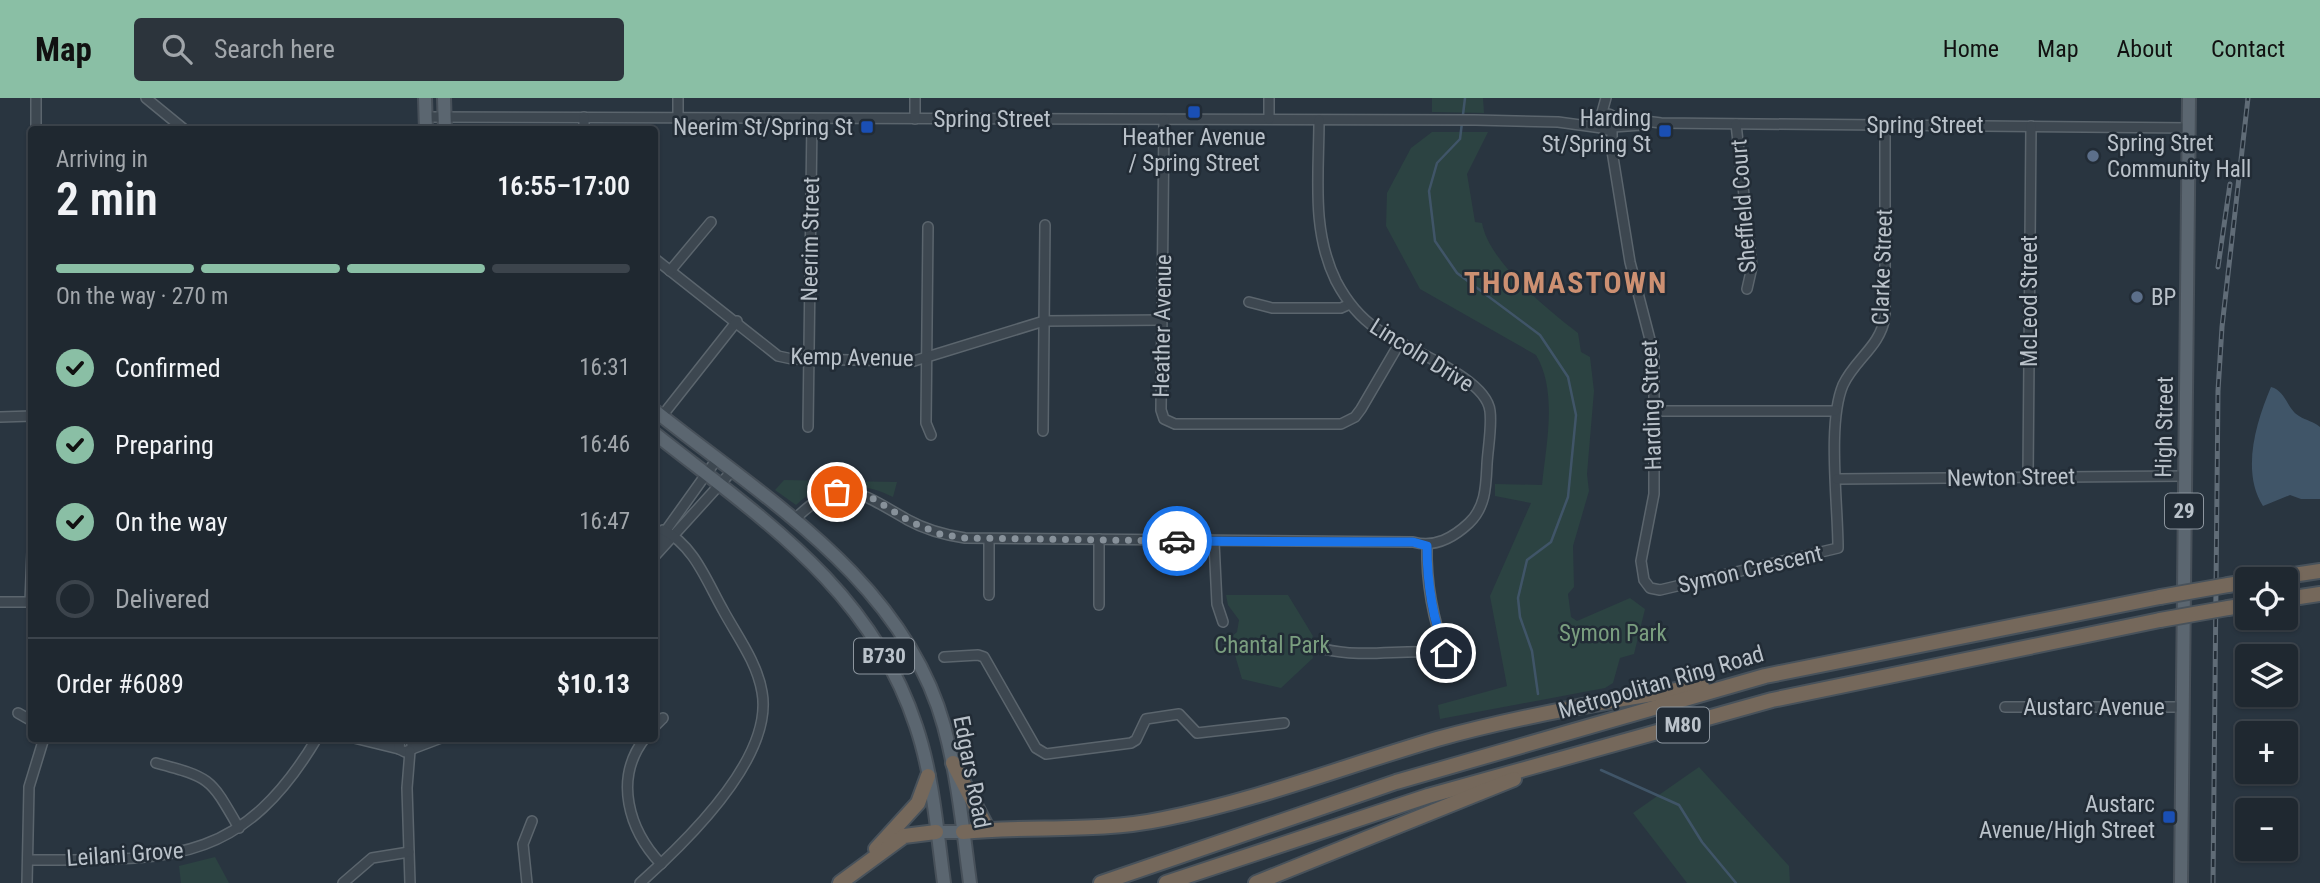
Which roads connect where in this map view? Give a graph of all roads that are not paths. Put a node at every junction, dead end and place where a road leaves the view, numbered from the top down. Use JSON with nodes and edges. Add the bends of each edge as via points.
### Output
{"nodes":[{"id":1,"x":36,"y":98,"type":"edge"},
{"id":2,"x":146,"y":98,"type":"edge"},
{"id":3,"x":425,"y":98,"type":"edge"},
{"id":4,"x":444,"y":98,"type":"edge"},
{"id":5,"x":678,"y":98,"type":"edge"},
{"id":6,"x":915,"y":98,"type":"edge"},
{"id":7,"x":1269,"y":98,"type":"edge"},
{"id":8,"x":1607,"y":98,"type":"edge"},
{"id":9,"x":2189,"y":98,"type":"edge"},
{"id":10,"x":584,"y":117,"type":"junction"},
{"id":11,"x":678,"y":117,"type":"junction"},
{"id":12,"x":1601,"y":117,"type":"junction"},
{"id":13,"x":812,"y":119,"type":"junction"},
{"id":14,"x":915,"y":119,"type":"junction"},
{"id":15,"x":1164,"y":120,"type":"junction"},
{"id":16,"x":1269,"y":120,"type":"junction"},
{"id":17,"x":1319,"y":120,"type":"junction"},
{"id":18,"x":1558,"y":122,"type":"junction"},
{"id":19,"x":426,"y":123,"type":"edge"},
{"id":20,"x":444,"y":123,"type":"edge"},
{"id":21,"x":1609,"y":124,"type":"junction"},
{"id":22,"x":1736,"y":124,"type":"junction"},
{"id":23,"x":1885,"y":125,"type":"junction"},
{"id":24,"x":36,"y":126,"type":"edge"},
{"id":25,"x":180,"y":126,"type":"edge"},
{"id":26,"x":584,"y":126,"type":"edge"},
{"id":27,"x":2031,"y":126,"type":"junction"},
{"id":28,"x":2189,"y":128,"type":"junction"},
{"id":29,"x":711,"y":222,"type":"dead end"},
{"id":30,"x":1045,"y":225,"type":"dead end"},
{"id":31,"x":928,"y":227,"type":"dead end"},
{"id":32,"x":658,"y":261,"type":"edge"},
{"id":33,"x":670,"y":271,"type":"junction"},
{"id":34,"x":1747,"y":289,"type":"dead end"},
{"id":35,"x":1250,"y":302,"type":"dead end"},
{"id":36,"x":1350,"y":304,"type":"junction"},
{"id":37,"x":1162,"y":320,"type":"junction"},
{"id":38,"x":737,"y":321,"type":"junction"},
{"id":39,"x":1044,"y":321,"type":"junction"},
{"id":40,"x":1399,"y":344,"type":"junction"},
{"id":41,"x":926,"y":359,"type":"junction"},
{"id":42,"x":809,"y":360,"type":"junction"},
{"id":43,"x":1654,"y":411,"type":"junction"},
{"id":44,"x":1835,"y":411,"type":"junction"},
{"id":45,"x":658,"y":413,"type":"edge"},
{"id":46,"x":0,"y":416,"type":"edge"},
{"id":47,"x":28,"y":416,"type":"edge"},
{"id":48,"x":808,"y":427,"type":"dead end"},
{"id":49,"x":1043,"y":431,"type":"dead end"},
{"id":50,"x":931,"y":435,"type":"dead end"},
{"id":51,"x":658,"y":436,"type":"edge"},
{"id":52,"x":717,"y":459,"type":"junction"},
{"id":53,"x":732,"y":471,"type":"junction"},
{"id":54,"x":705,"y":473,"type":"junction"},
{"id":55,"x":2028,"y":476,"type":"junction"},
{"id":56,"x":2185,"y":476,"type":"junction"},
{"id":57,"x":1837,"y":479,"type":"junction"},
{"id":58,"x":720,"y":485,"type":"junction"},
{"id":59,"x":1654,"y":494,"type":"joint"},
{"id":60,"x":794,"y":520,"type":"junction"},
{"id":61,"x":663,"y":530,"type":"junction"},
{"id":62,"x":674,"y":538,"type":"junction"},
{"id":63,"x":658,"y":539,"type":"edge"},
{"id":64,"x":1099,"y":539,"type":"junction"},
{"id":65,"x":989,"y":540,"type":"junction"},
{"id":66,"x":1214,"y":542,"type":"junction"},
{"id":67,"x":1427,"y":546,"type":"junction"},
{"id":68,"x":658,"y":553,"type":"edge"},
{"id":69,"x":2320,"y":571,"type":"edge"},
{"id":70,"x":2298,"y":574,"type":"edge"},
{"id":71,"x":2235,"y":584,"type":"edge"},
{"id":72,"x":2320,"y":594,"type":"edge"},
{"id":73,"x":989,"y":595,"type":"dead end"},
{"id":74,"x":2298,"y":597,"type":"edge"},
{"id":75,"x":0,"y":601,"type":"edge"},
{"id":76,"x":28,"y":602,"type":"edge"},
{"id":77,"x":1099,"y":605,"type":"dead end"},
{"id":78,"x":2235,"y":607,"type":"edge"},
{"id":79,"x":1223,"y":622,"type":"dead end"},
{"id":80,"x":1324,"y":649,"type":"dead end"},
{"id":81,"x":944,"y":657,"type":"dead end"},
{"id":82,"x":1765,"y":676,"type":"junction"},
{"id":83,"x":2182,"y":706,"type":"junction"},
{"id":84,"x":2005,"y":707,"type":"dead end"},
{"id":85,"x":18,"y":713,"type":"dead end"},
{"id":86,"x":663,"y":718,"type":"dead end"},
{"id":87,"x":28,"y":719,"type":"edge"},
{"id":88,"x":658,"y":723,"type":"edge"},
{"id":89,"x":1283,"y":723,"type":"dead end"},
{"id":90,"x":42,"y":742,"type":"edge"},
{"id":91,"x":310,"y":742,"type":"edge"},
{"id":92,"x":315,"y":742,"type":"edge"},
{"id":93,"x":371,"y":742,"type":"edge"},
{"id":94,"x":643,"y":742,"type":"edge"},
{"id":95,"x":406,"y":744,"type":"edge"},
{"id":96,"x":1597,"y":746,"type":"junction"},
{"id":97,"x":309,"y":751,"type":"junction"},
{"id":98,"x":156,"y":763,"type":"dead end"},
{"id":99,"x":953,"y":763,"type":"junction"},
{"id":100,"x":928,"y":776,"type":"junction"},
{"id":101,"x":532,"y":821,"type":"dead end"},
{"id":102,"x":239,"y":828,"type":"junction"},
{"id":103,"x":988,"y":830,"type":"junction"},
{"id":104,"x":936,"y":832,"type":"junction"},
{"id":105,"x":963,"y":832,"type":"junction"},
{"id":106,"x":409,"y":852,"type":"junction"},
{"id":107,"x":27,"y":860,"type":"junction"},
{"id":108,"x":864,"y":863,"type":"junction"},
{"id":109,"x":661,"y":864,"type":"junction"},
{"id":110,"x":27,"y":883,"type":"edge"},
{"id":111,"x":343,"y":883,"type":"edge"},
{"id":112,"x":410,"y":883,"type":"edge"},
{"id":113,"x":527,"y":883,"type":"edge"},
{"id":114,"x":640,"y":883,"type":"edge"},
{"id":115,"x":840,"y":883,"type":"edge"},
{"id":116,"x":944,"y":883,"type":"edge"},
{"id":117,"x":970,"y":883,"type":"edge"},
{"id":118,"x":1101,"y":883,"type":"edge"},
{"id":119,"x":1166,"y":883,"type":"edge"},
{"id":120,"x":1256,"y":883,"type":"edge"},
{"id":121,"x":2181,"y":883,"type":"edge"}],
"edges":[{"from":1,"to":24,"type":"street"},
{"from":2,"to":25,"type":"street"},
{"from":3,"to":19,"type":"main road"},
{"from":4,"to":20,"type":"main road"},
{"from":5,"to":11,"type":"street"},
{"from":6,"to":14,"type":"street"},
{"from":7,"to":16,"type":"street"},
{"from":8,"to":12,"type":"street"},
{"from":8,"to":21,"type":"street","name":"Harding Street"},
{"from":9,"to":28,"type":"main road","name":"High Street","number":"29"},
{"from":10,"to":11,"type":"street","name":"Spring Street"},
{"from":10,"to":20,"type":"street","name":"Spring Street"},
{"from":10,"to":26,"type":"street"},
{"from":11,"to":13,"type":"street","name":"Spring Street"},
{"from":12,"to":18,"type":"street","name":"Spring Street"},
{"from":12,"to":21,"type":"street","name":"Spring Street"},
{"from":13,"to":14,"type":"street","name":"Spring Street"},
{"from":13,"to":42,"type":"street","name":"Neerim Street"},
{"from":14,"to":15,"type":"street","name":"Spring Street"},
{"from":15,"to":16,"type":"street","name":"Spring Street"},
{"from":15,"to":37,"type":"street","name":"Heather Avenue"},
{"from":16,"to":17,"type":"street","name":"Spring Street"},
{"from":17,"to":18,"type":"street","name":"Spring Street"},
{"from":17,"to":36,"type":"street","name":"Lincoln Drive","via":[[1319,230],[1331,269]]},
{"from":18,"to":21,"type":"street","name":"Spring Street"},
{"from":19,"to":20,"type":"street","name":"Spring Street"},
{"from":21,"to":22,"type":"street","name":"Spring Street"},
{"from":21,"to":43,"type":"street","name":"Harding Street","via":[[1630,262],[1654,355]]},
{"from":22,"to":23,"type":"street","name":"Spring Street"},
{"from":22,"to":34,"type":"street","name":"Sheffield Court","via":[[1752,267]]},
{"from":23,"to":27,"type":"street","name":"Spring Street"},
{"from":23,"to":44,"type":"street","name":"Clarke Street","via":[[1882,332],[1843,384]]},
{"from":27,"to":28,"type":"street","name":"Spring Street"},
{"from":27,"to":55,"type":"street","name":"McLeod Street"},
{"from":28,"to":56,"type":"main road","name":"High Street","number":"29"},
{"from":29,"to":33,"type":"street"},
{"from":30,"to":39,"type":"street"},
{"from":31,"to":41,"type":"street"},
{"from":32,"to":33,"type":"street","name":"Kemp Avenue"},
{"from":33,"to":38,"type":"street","name":"Kemp Avenue"},
{"from":35,"to":36,"type":"street","via":[[1272,309]]},
{"from":36,"to":40,"type":"street","name":"Lincoln Drive"},
{"from":37,"to":39,"type":"street","name":"Kemp Avenue"},
{"from":37,"to":40,"type":"street","name":"Heather Avenue","via":[[1161,410],[1164,419],[1175,424],[1348,422],[1361,409]]},
{"from":38,"to":42,"type":"street","name":"Kemp Avenue","via":[[778,356]]},
{"from":38,"to":45,"type":"street"},
{"from":39,"to":41,"type":"street","name":"Kemp Avenue"},
{"from":39,"to":49,"type":"street"},
{"from":40,"to":67,"type":"street","name":"Lincoln Drive","via":[[1471,382],[1490,410],[1483,502],[1455,536]]},
{"from":41,"to":42,"type":"street","name":"Kemp Avenue"},
{"from":41,"to":50,"type":"street","via":[[926,423]]},
{"from":42,"to":48,"type":"street","name":"Neerim Street"},
{"from":43,"to":44,"type":"street"},
{"from":43,"to":59,"type":"street","name":"Harding Street"},
{"from":44,"to":57,"type":"street","name":"Clarke Street"},
{"from":45,"to":52,"type":"main road","name":"Edgars Road","number":"B730"},
{"from":46,"to":47,"type":"street"},
{"from":51,"to":54,"type":"main road","name":"Edgars Road","number":"B730"},
{"from":52,"to":53,"type":"main road","name":"Edgars Road","number":"B730"},
{"from":52,"to":54,"type":"street"},
{"from":53,"to":58,"type":"street"},
{"from":53,"to":60,"type":"main road","name":"Edgars Road","number":"B730"},
{"from":54,"to":58,"type":"main road","name":"Edgars Road","number":"B730"},
{"from":54,"to":61,"type":"street"},
{"from":55,"to":56,"type":"street","name":"Newton Street"},
{"from":55,"to":57,"type":"street","name":"Newton Street"},
{"from":56,"to":83,"type":"main road","name":"High Street","number":"29"},
{"from":57,"to":59,"type":"street","name":"Symon Crescent","via":[[1839,548],[1660,590],[1650,588],[1644,580],[1641,561]]},
{"from":58,"to":62,"type":"street"},
{"from":58,"to":100,"type":"main road","name":"Edgars Road","number":"B730","via":[[806,555],[846,597],[904,694]]},
{"from":60,"to":65,"type":"street","name":"Lincoln Drive","via":[[814,502],[837,492],[864,493],[940,534]]},
{"from":60,"to":99,"type":"main road","name":"Edgars Road","number":"B730","via":[[864,584],[890,619],[923,673]]},
{"from":61,"to":62,"type":"street"},
{"from":61,"to":63,"type":"street"},
{"from":62,"to":68,"type":"street"},
{"from":62,"to":109,"type":"street","via":[[692,556],[754,667],[762,689],[763,720],[750,759],[692,833]]},
{"from":64,"to":65,"type":"street","name":"Lincoln Drive"},
{"from":64,"to":66,"type":"street","name":"Lincoln Drive"},
{"from":64,"to":77,"type":"street"},
{"from":65,"to":73,"type":"street"},
{"from":66,"to":67,"type":"street","name":"Lincoln Drive","via":[[1413,542]]},
{"from":66,"to":79,"type":"street","via":[[1217,604]]},
{"from":67,"to":80,"type":"street","via":[[1436,623],[1446,653],[1348,655]]},
{"from":69,"to":70,"type":"highway"},
{"from":71,"to":82,"type":"highway","name":"Metropolitan Ring Road","number":"M80","bridge":true},
{"from":72,"to":74,"type":"highway"},
{"from":75,"to":76,"type":"street"},
{"from":78,"to":96,"type":"highway","name":"Metropolitan Ring Road","number":"M80","bridge":true,"via":[[1869,677]]},
{"from":81,"to":89,"type":"street","via":[[984,657],[1036,748],[1046,754],[1131,743],[1146,719],[1174,714],[1187,719],[1197,733]]},
{"from":82,"to":103,"type":"highway","via":[[1508,721],[1282,790],[1164,819],[1091,829]]},
{"from":82,"to":118,"type":"highway","name":"Metropolitan Ring Road","number":"M80","via":[[1396,782]]},
{"from":83,"to":84,"type":"street","name":"Austarc Avenue"},
{"from":83,"to":121,"type":"main road","name":"High Street","number":"29"},
{"from":85,"to":87,"type":"street"},
{"from":86,"to":88,"type":"street"},
{"from":90,"to":107,"type":"street","via":[[29,787]]},
{"from":91,"to":97,"type":"street","name":"Leilani Grove"},
{"from":92,"to":97,"type":"street","name":"Leilani Grove"},
{"from":93,"to":95,"type":"street"},
{"from":94,"to":109,"type":"street","via":[[629,775],[629,816],[641,841]]},
{"from":95,"to":106,"type":"street"},
{"from":96,"to":119,"type":"highway","name":"Metropolitan Ring Road","number":"M80","via":[[1370,814]]},
{"from":96,"to":120,"type":"highway"},
{"from":97,"to":102,"type":"street","name":"Leilani Grove","via":[[268,807]]},
{"from":98,"to":102,"type":"street","via":[[202,776],[217,791]]},
{"from":99,"to":103,"type":"highway"},
{"from":99,"to":105,"type":"main road","name":"Edgars Road","number":"B730"},
{"from":100,"to":104,"type":"main road","name":"Edgars Road","number":"B730"},
{"from":100,"to":108,"type":"highway","via":[[918,803]]},
{"from":101,"to":113,"type":"street","via":[[523,844]]},
{"from":102,"to":107,"type":"street","name":"Leilani Grove","via":[[204,847],[167,856]]},
{"from":103,"to":105,"type":"highway"},
{"from":104,"to":105,"type":"main road"},
{"from":104,"to":108,"type":"highway","via":[[905,836]]},
{"from":104,"to":116,"type":"main road","name":"Edgars Road","number":"B730"},
{"from":105,"to":117,"type":"main road","name":"Edgars Road","number":"B730"},
{"from":106,"to":111,"type":"street","via":[[372,858]]},
{"from":106,"to":112,"type":"street"},
{"from":107,"to":110,"type":"street"},
{"from":108,"to":115,"type":"highway"},
{"from":109,"to":114,"type":"street"}]}
